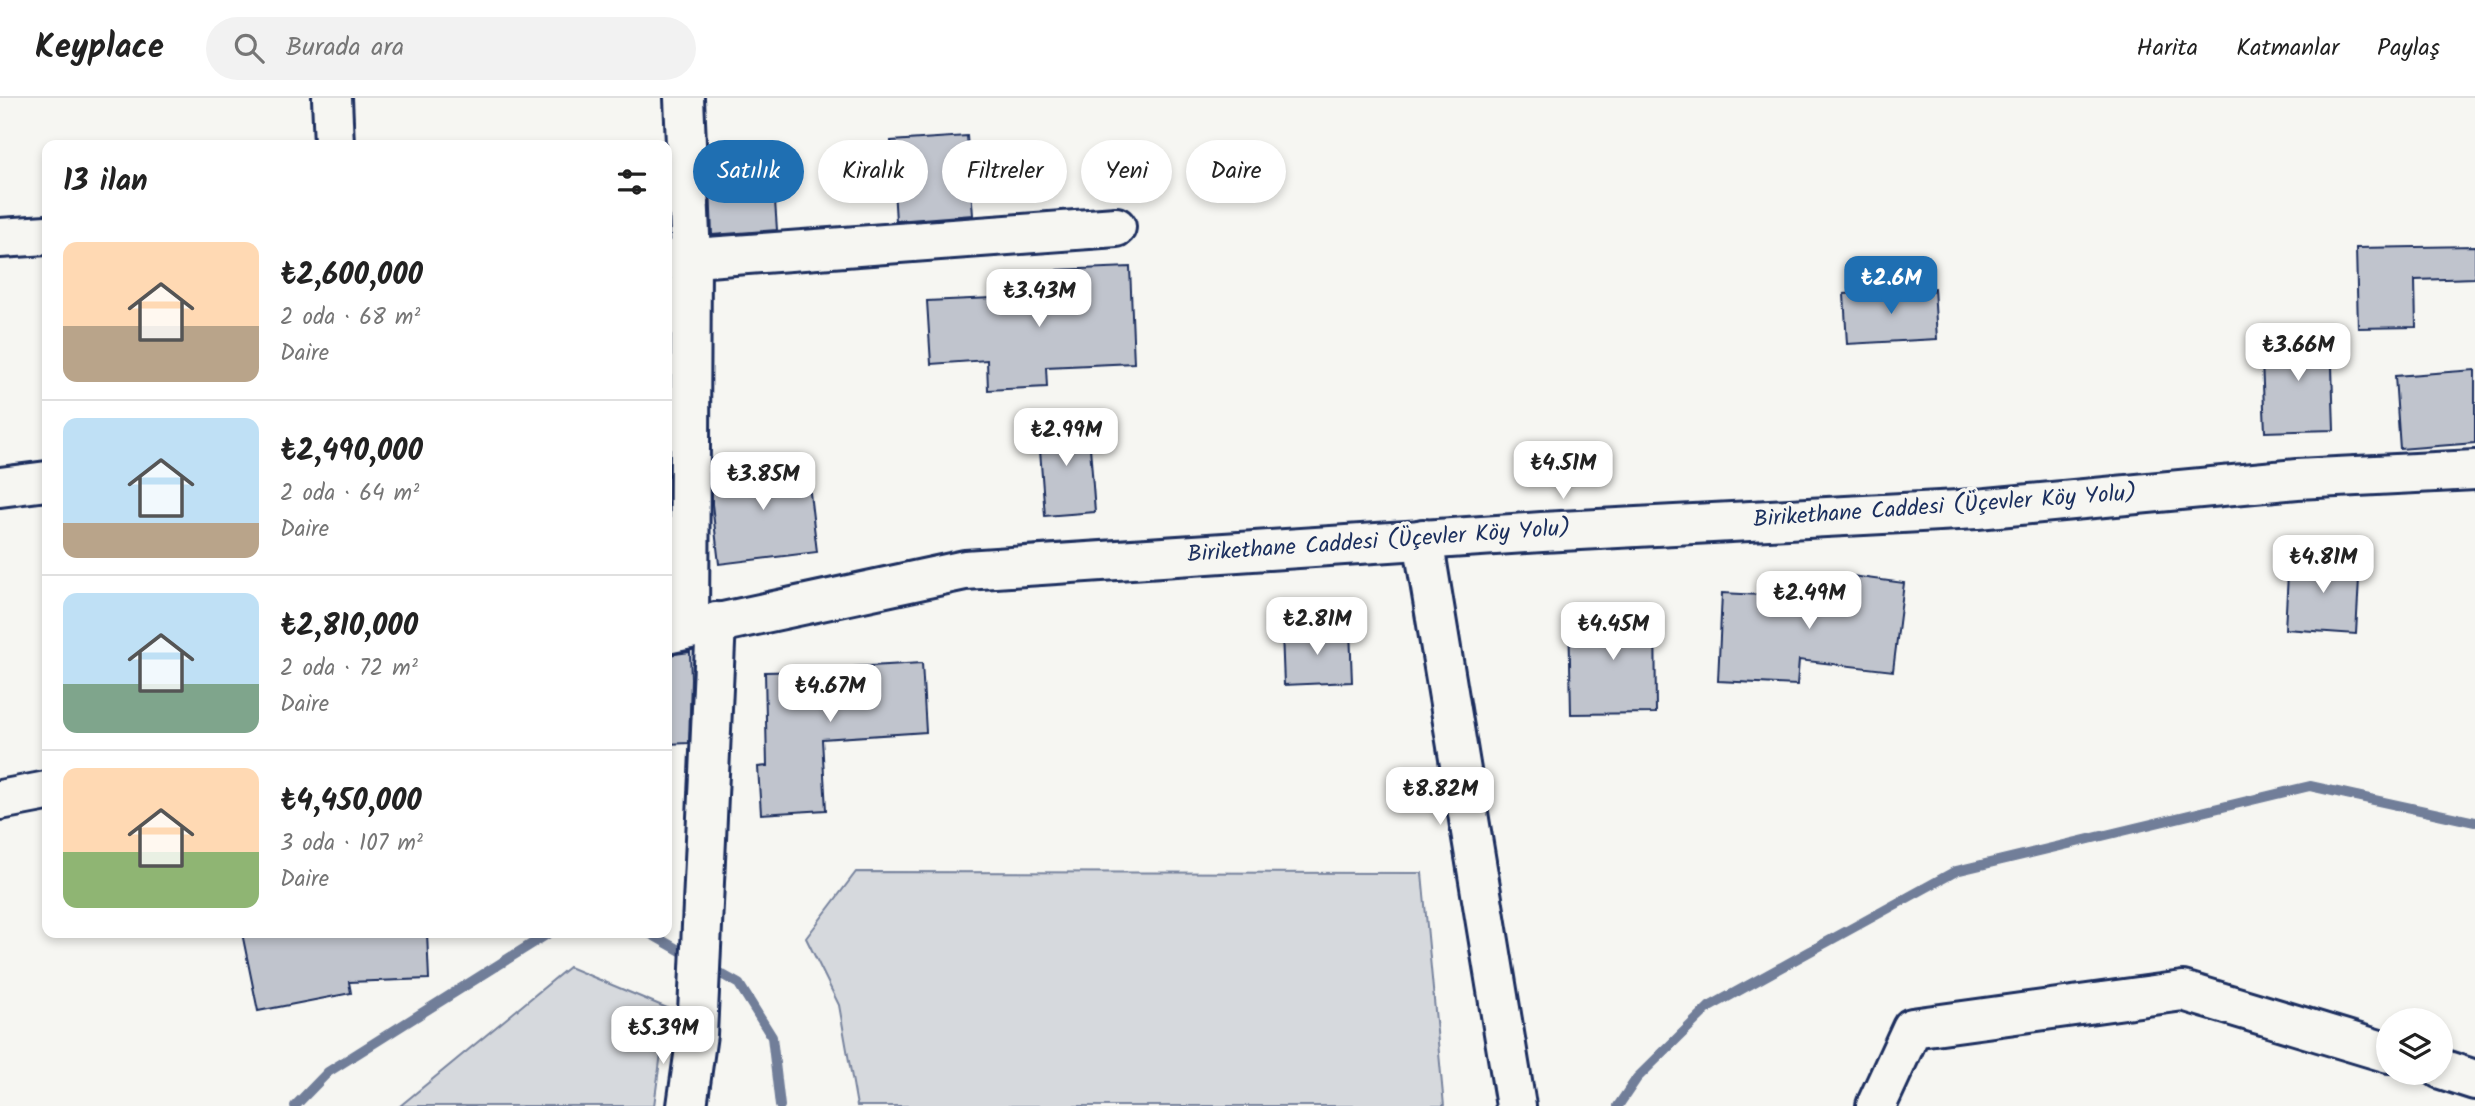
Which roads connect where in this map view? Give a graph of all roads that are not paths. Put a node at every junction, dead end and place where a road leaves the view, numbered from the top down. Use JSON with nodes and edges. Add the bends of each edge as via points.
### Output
{"nodes":[{"id":1,"x":332,"y":98,"type":"edge"},
{"id":2,"x":684,"y":98,"type":"edge"},
{"id":3,"x":334,"y":140,"type":"edge"},
{"id":4,"x":1116,"y":227,"type":"dead end"},
{"id":5,"x":42,"y":235,"type":"edge"},
{"id":6,"x":0,"y":238,"type":"edge"},
{"id":7,"x":679,"y":259,"type":"edge"},
{"id":8,"x":2475,"y":470,"type":"edge"},
{"id":9,"x":42,"y":482,"type":"edge"},
{"id":10,"x":0,"y":487,"type":"edge"},
{"id":11,"x":1423,"y":539,"type":"junction"},
{"id":12,"x":691,"y":627,"type":"edge"},
{"id":13,"x":42,"y":792,"type":"edge"},
{"id":14,"x":0,"y":800,"type":"edge"},
{"id":15,"x":2376,"y":1049,"type":"edge"},
{"id":16,"x":2453,"y":1073,"type":"edge"},
{"id":17,"x":2475,"y":1080,"type":"edge"},
{"id":18,"x":687,"y":1106,"type":"edge"},
{"id":19,"x":1516,"y":1106,"type":"edge"},
{"id":20,"x":1876,"y":1106,"type":"edge"}],
"edges":[{"from":1,"to":3,"type":"street"},
{"from":2,"to":7,"type":"street"},
{"from":4,"to":7,"type":"street"},
{"from":5,"to":6,"type":"street"},
{"from":7,"to":12,"type":"street"},
{"from":8,"to":11,"type":"street","name":"Birikethane Caddesi (Üçevler Köy Yolu)","via":[[2297,479],[1977,509]]},
{"from":9,"to":10,"type":"street"},
{"from":11,"to":12,"type":"street","name":"Birikethane Caddesi (Üçevler Köy Yolu)","via":[[965,570]]},
{"from":11,"to":19,"type":"street"},
{"from":12,"to":18,"type":"street","via":[[703,893],[697,1034]]},
{"from":13,"to":14,"type":"street"},
{"from":15,"to":20,"type":"street","via":[[2183,991],[1912,1028]]},
{"from":16,"to":17,"type":"street"}]}
